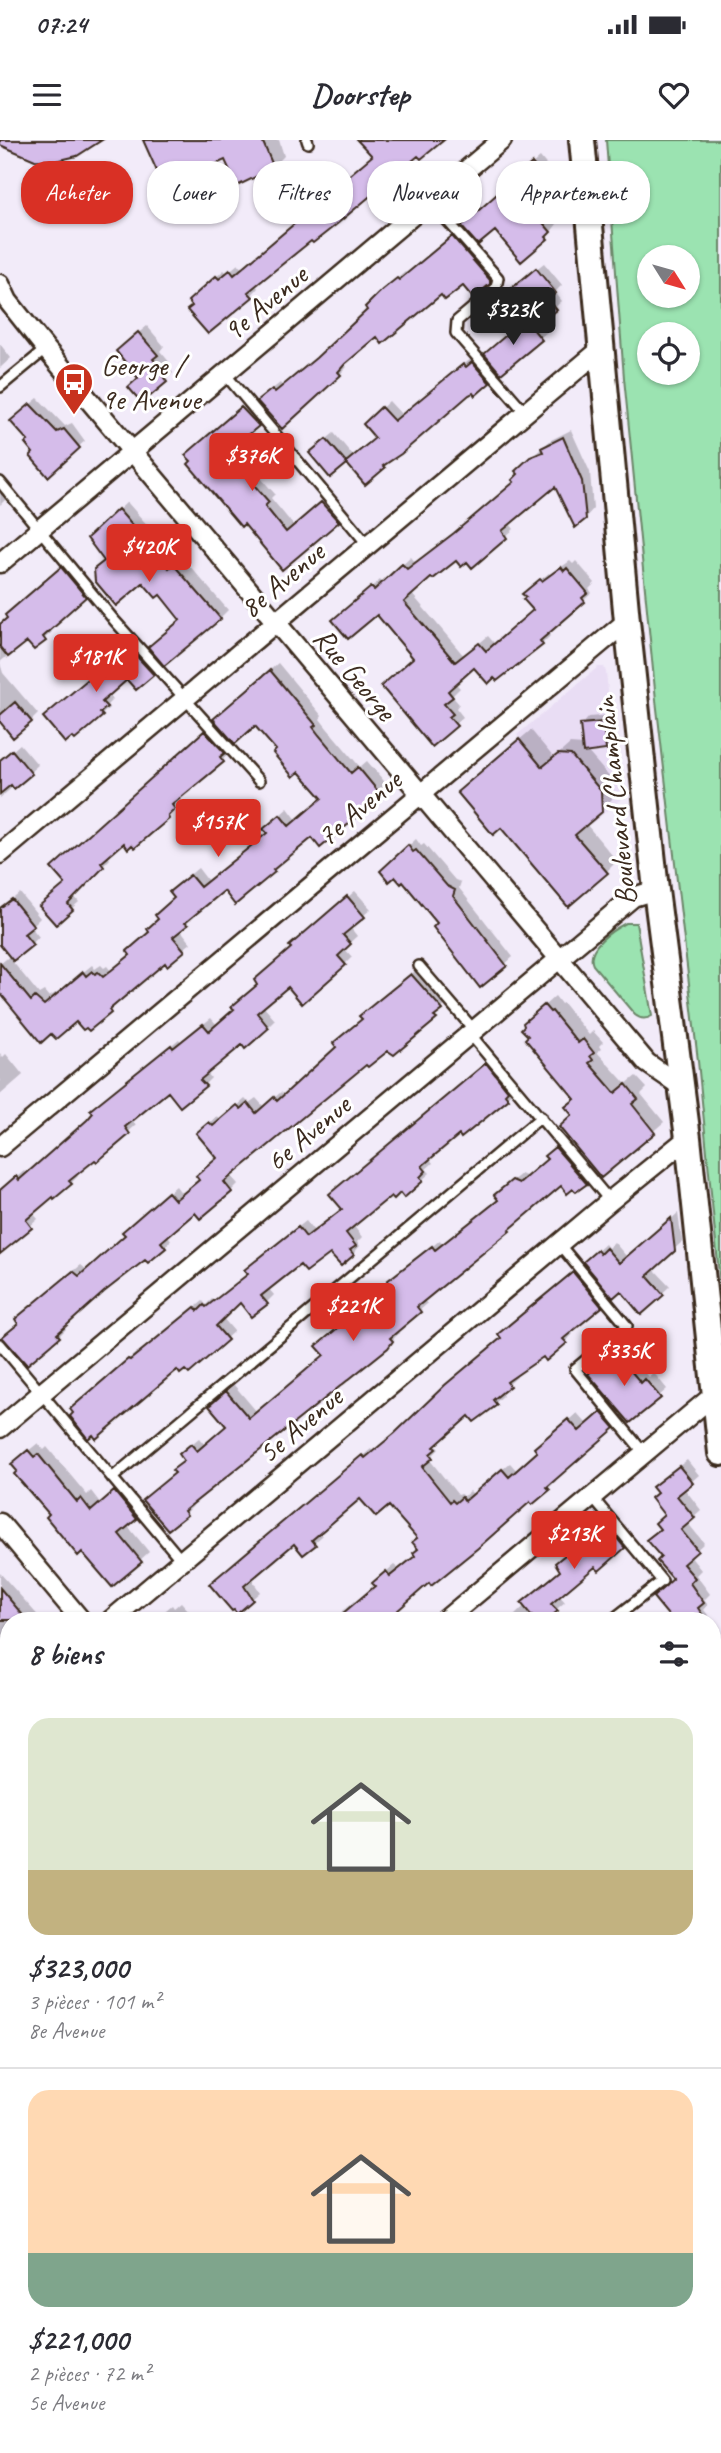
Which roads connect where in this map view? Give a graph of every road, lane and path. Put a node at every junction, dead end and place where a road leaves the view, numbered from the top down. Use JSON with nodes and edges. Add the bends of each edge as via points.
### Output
{"nodes":[{"id":1,"x":502,"y":140,"type":"edge"},
{"id":2,"x":582,"y":140,"type":"edge"},
{"id":3,"x":477,"y":161,"type":"edge"},
{"id":4,"x":403,"y":224,"type":"edge"},
{"id":5,"x":450,"y":224,"type":"edge"},
{"id":6,"x":0,"y":284,"type":"edge"},
{"id":7,"x":46,"y":349,"type":"junction"},
{"id":8,"x":600,"y":350,"type":"junction"},
{"id":9,"x":225,"y":374,"type":"junction"},
{"id":10,"x":0,"y":387,"type":"edge"},
{"id":11,"x":525,"y":412,"type":"junction"},
{"id":12,"x":132,"y":452,"type":"junction"},
{"id":13,"x":0,"y":482,"type":"edge"},
{"id":14,"x":40,"y":530,"type":"junction"},
{"id":15,"x":368,"y":545,"type":"junction"},
{"id":16,"x":0,"y":563,"type":"edge"},
{"id":17,"x":627,"y":621,"type":"junction"},
{"id":18,"x":275,"y":622,"type":"junction"},
{"id":19,"x":184,"y":699,"type":"junction"},
{"id":20,"x":259,"y":781,"type":"dead end"},
{"id":21,"x":420,"y":794,"type":"junction"},
{"id":22,"x":0,"y":854,"type":"edge"},
{"id":23,"x":656,"y":890,"type":"junction"},
{"id":24,"x":559,"y":959,"type":"junction"},
{"id":25,"x":419,"y":965,"type":"dead end"},
{"id":26,"x":472,"y":1032,"type":"junction"},
{"id":27,"x":682,"y":1087,"type":"junction"},
{"id":28,"x":541,"y":1117,"type":"junction"},
{"id":29,"x":688,"y":1138,"type":"junction"},
{"id":30,"x":0,"y":1147,"type":"edge"},
{"id":31,"x":610,"y":1201,"type":"junction"},
{"id":32,"x":559,"y":1244,"type":"junction"},
{"id":33,"x":0,"y":1344,"type":"edge"},
{"id":34,"x":41,"y":1393,"type":"junction"},
{"id":35,"x":715,"y":1394,"type":"junction"},
{"id":36,"x":0,"y":1428,"type":"edge"},
{"id":37,"x":644,"y":1453,"type":"junction"},
{"id":38,"x":721,"y":1453,"type":"edge"},
{"id":39,"x":112,"y":1478,"type":"junction"},
{"id":40,"x":592,"y":1496,"type":"junction"},
{"id":41,"x":0,"y":1523,"type":"edge"},
{"id":42,"x":182,"y":1561,"type":"junction"},
{"id":43,"x":74,"y":1612,"type":"edge"},
{"id":44,"x":121,"y":1612,"type":"edge"},
{"id":45,"x":454,"y":1612,"type":"edge"},
{"id":46,"x":622,"y":1612,"type":"edge"}],
"edges":[{"from":1,"to":3,"type":"street","name":"9e Avenue"},
{"from":2,"to":8,"type":"main road","name":"Boulevard Champlain"},
{"from":4,"to":9,"type":"street","name":"9e Avenue"},
{"from":5,"to":11,"type":"lane","via":[[498,278],[496,288],[457,321],[456,332]]},
{"from":6,"to":7,"type":"street","name":"Rue George"},
{"from":7,"to":10,"type":"lane"},
{"from":7,"to":12,"type":"street","name":"Rue George"},
{"from":8,"to":11,"type":"street","name":"8e Avenue"},
{"from":8,"to":17,"type":"main road","name":"Boulevard Champlain"},
{"from":9,"to":12,"type":"street","name":"9e Avenue"},
{"from":9,"to":15,"type":"lane"},
{"from":11,"to":15,"type":"street","name":"8e Avenue"},
{"from":12,"to":14,"type":"street","name":"9e Avenue"},
{"from":12,"to":18,"type":"street","name":"Rue George"},
{"from":13,"to":14,"type":"lane"},
{"from":14,"to":16,"type":"street","name":"9e Avenue"},
{"from":14,"to":19,"type":"lane"},
{"from":15,"to":18,"type":"street","name":"8e Avenue"},
{"from":17,"to":21,"type":"street","name":"7e Avenue"},
{"from":17,"to":23,"type":"main road","name":"Boulevard Champlain"},
{"from":18,"to":19,"type":"street","name":"8e Avenue"},
{"from":18,"to":21,"type":"street","name":"Rue George"},
{"from":19,"to":20,"type":"lane"},
{"from":19,"to":22,"type":"street","name":"8e Avenue"},
{"from":21,"to":24,"type":"street","name":"Rue George"},
{"from":21,"to":30,"type":"street","name":"7e Avenue"},
{"from":23,"to":24,"type":"street","name":"6e Avenue","via":[[633,897]]},
{"from":23,"to":27,"type":"main road","name":"Boulevard Champlain"},
{"from":24,"to":26,"type":"street","name":"6e Avenue"},
{"from":24,"to":27,"type":"street","name":"Rue George","via":[[647,1063]]},
{"from":25,"to":26,"type":"lane"},
{"from":26,"to":28,"type":"lane"},
{"from":26,"to":34,"type":"street","name":"6e Avenue"},
{"from":27,"to":29,"type":"main road","name":"Boulevard Champlain"},
{"from":28,"to":31,"type":"lane"},
{"from":28,"to":39,"type":"lane"},
{"from":29,"to":31,"type":"street","name":"5e Avenue"},
{"from":29,"to":35,"type":"main road","name":"Boulevard Champlain"},
{"from":31,"to":32,"type":"street","name":"5e Avenue"},
{"from":32,"to":37,"type":"lane","via":[[626,1326],[575,1369]]},
{"from":32,"to":42,"type":"street","name":"5e Avenue"},
{"from":33,"to":34,"type":"lane"},
{"from":34,"to":36,"type":"street","name":"6e Avenue"},
{"from":34,"to":39,"type":"lane"},
{"from":35,"to":37,"type":"street"},
{"from":35,"to":38,"type":"main road","name":"Boulevard Champlain"},
{"from":37,"to":40,"type":"street"},
{"from":39,"to":42,"type":"lane"},
{"from":40,"to":45,"type":"street"},
{"from":40,"to":46,"type":"lane","via":[[662,1581]]},
{"from":41,"to":43,"type":"street"},
{"from":42,"to":44,"type":"street","name":"5e Avenue"}]}
